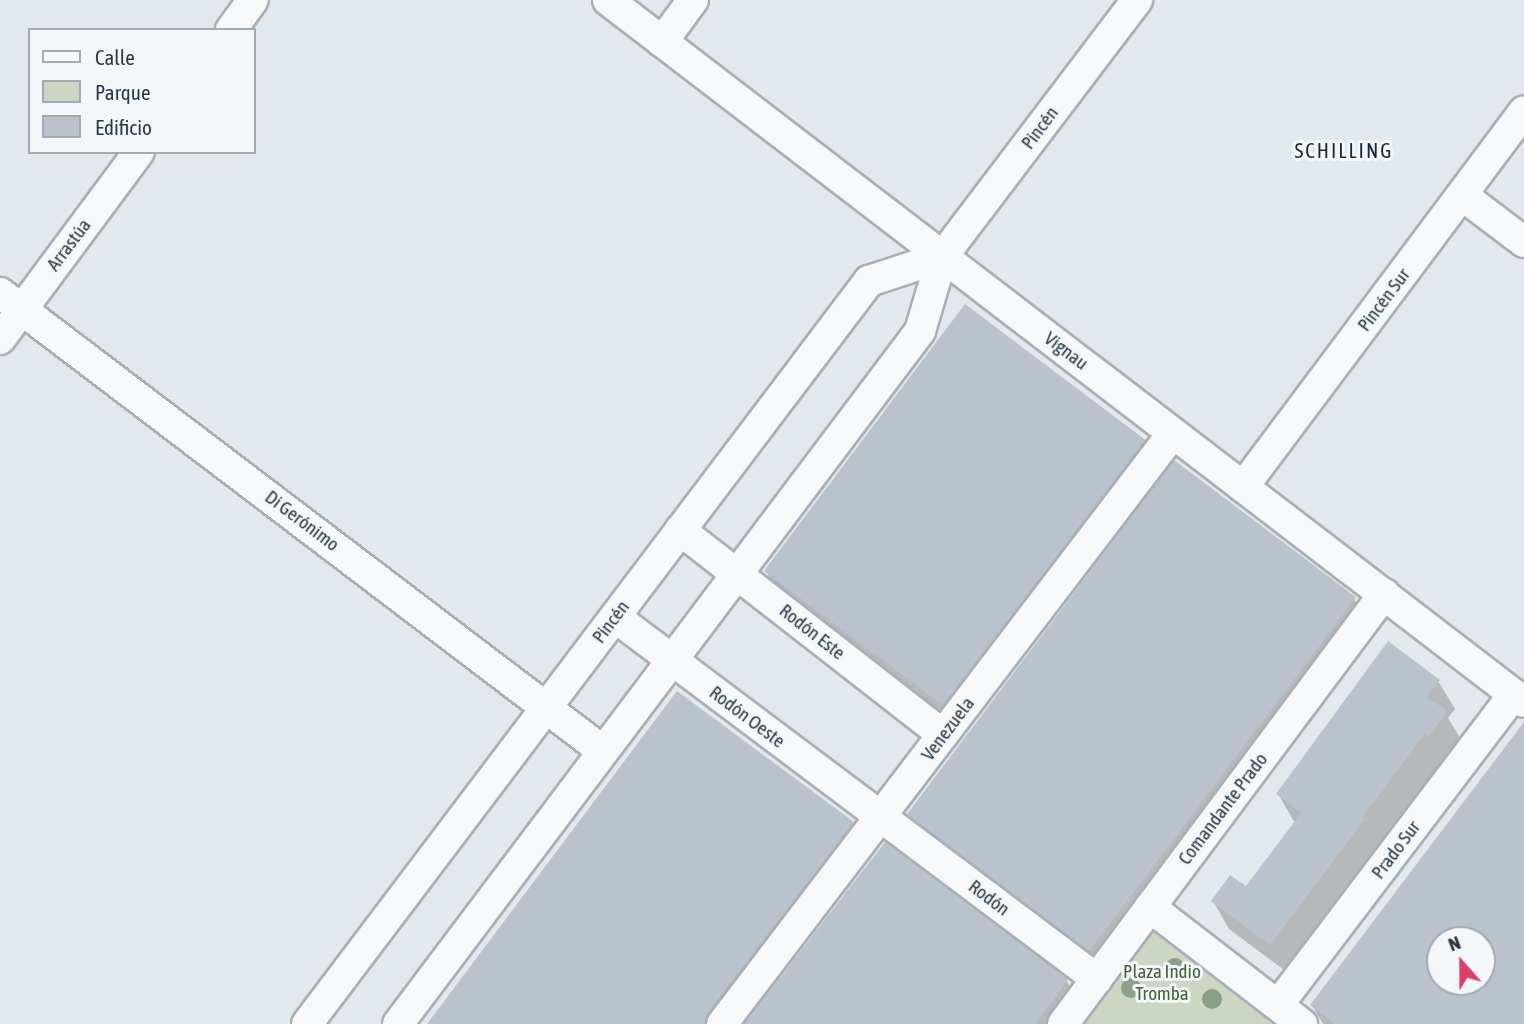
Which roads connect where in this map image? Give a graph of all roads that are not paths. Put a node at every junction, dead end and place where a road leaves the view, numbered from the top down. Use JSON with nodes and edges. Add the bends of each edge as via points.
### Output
{"nodes":[{"id":1,"x":253,"y":0,"type":"edge"},
{"id":2,"x":608,"y":0,"type":"edge"},
{"id":3,"x":693,"y":0,"type":"edge"},
{"id":4,"x":1137,"y":0,"type":"edge"},
{"id":5,"x":232,"y":28,"type":"edge"},
{"id":6,"x":662,"y":42,"type":"junction"},
{"id":7,"x":1524,"y":112,"type":"edge"},
{"id":8,"x":137,"y":154,"type":"edge"},
{"id":9,"x":1462,"y":195,"type":"junction"},
{"id":10,"x":1524,"y":242,"type":"edge"},
{"id":11,"x":942,"y":257,"type":"junction"},
{"id":12,"x":11,"y":301,"type":"edge"},
{"id":13,"x":0,"y":339,"type":"edge"},
{"id":14,"x":1173,"y":433,"type":"junction"},
{"id":15,"x":1243,"y":487,"type":"junction"},
{"id":16,"x":680,"y":530,"type":"junction"},
{"id":17,"x":737,"y":574,"type":"junction"},
{"id":18,"x":1384,"y":594,"type":"junction"},
{"id":19,"x":615,"y":617,"type":"junction"},
{"id":20,"x":671,"y":660,"type":"junction"},
{"id":21,"x":1519,"y":698,"type":"edge"},
{"id":22,"x":547,"y":707,"type":"junction"},
{"id":23,"x":943,"y":735,"type":"junction"},
{"id":24,"x":603,"y":751,"type":"junction"},
{"id":25,"x":880,"y":817,"type":"junction"},
{"id":26,"x":1150,"y":907,"type":"junction"},
{"id":27,"x":1097,"y":979,"type":"junction"},
{"id":28,"x":1278,"y":1005,"type":"junction"},
{"id":29,"x":307,"y":1024,"type":"edge"},
{"id":30,"x":398,"y":1024,"type":"edge"},
{"id":31,"x":722,"y":1024,"type":"edge"},
{"id":32,"x":1063,"y":1024,"type":"edge"},
{"id":33,"x":1303,"y":1024,"type":"edge"}],
"edges":[{"from":1,"to":5,"type":"street"},
{"from":2,"to":6,"type":"street","name":"Vignau"},
{"from":3,"to":6,"type":"street"},
{"from":4,"to":11,"type":"street","name":"Pincén"},
{"from":6,"to":11,"type":"street","name":"Vignau"},
{"from":7,"to":9,"type":"street","name":"Pincén Sur"},
{"from":8,"to":12,"type":"street","name":"Arrastúa"},
{"from":9,"to":10,"type":"street"},
{"from":9,"to":15,"type":"street","name":"Pincén Sur"},
{"from":11,"to":14,"type":"street","name":"Vignau"},
{"from":11,"to":16,"type":"street","name":"Pincén","via":[[869,281]]},
{"from":11,"to":17,"type":"street","name":"Pincén","via":[[920,331]]},
{"from":12,"to":13,"type":"street","name":"Arrastúa"},
{"from":12,"to":22,"type":"street","name":"Di Gerónimo"},
{"from":14,"to":15,"type":"street","name":"Vignau"},
{"from":14,"to":23,"type":"street","name":"Venezuela"},
{"from":15,"to":18,"type":"street","name":"Vignau"},
{"from":16,"to":17,"type":"street","name":"Rodón Este"},
{"from":16,"to":19,"type":"street","name":"Pincén"},
{"from":17,"to":20,"type":"street","name":"Pincén"},
{"from":17,"to":23,"type":"street","name":"Rodón Este"},
{"from":18,"to":21,"type":"street","name":"Vignau"},
{"from":18,"to":26,"type":"street","name":"Comandante Prado"},
{"from":19,"to":20,"type":"street","name":"Rodón Oeste"},
{"from":19,"to":22,"type":"street","name":"Pincén"},
{"from":20,"to":24,"type":"street","name":"Pincén"},
{"from":20,"to":25,"type":"street","name":"Rodón Oeste"},
{"from":21,"to":28,"type":"street","name":"Prado Sur"},
{"from":22,"to":24,"type":"street","name":"Di Gerónimo"},
{"from":22,"to":29,"type":"street","name":"Pincén"},
{"from":23,"to":25,"type":"street","name":"Venezuela"},
{"from":24,"to":30,"type":"street","name":"Pincén"},
{"from":25,"to":27,"type":"street","name":"Rodón"},
{"from":25,"to":31,"type":"street","name":"Venezuela"},
{"from":26,"to":27,"type":"street","name":"Comandante Prado"},
{"from":26,"to":28,"type":"street"},
{"from":27,"to":32,"type":"street","name":"Comandante Prado"},
{"from":28,"to":33,"type":"street"}]}
